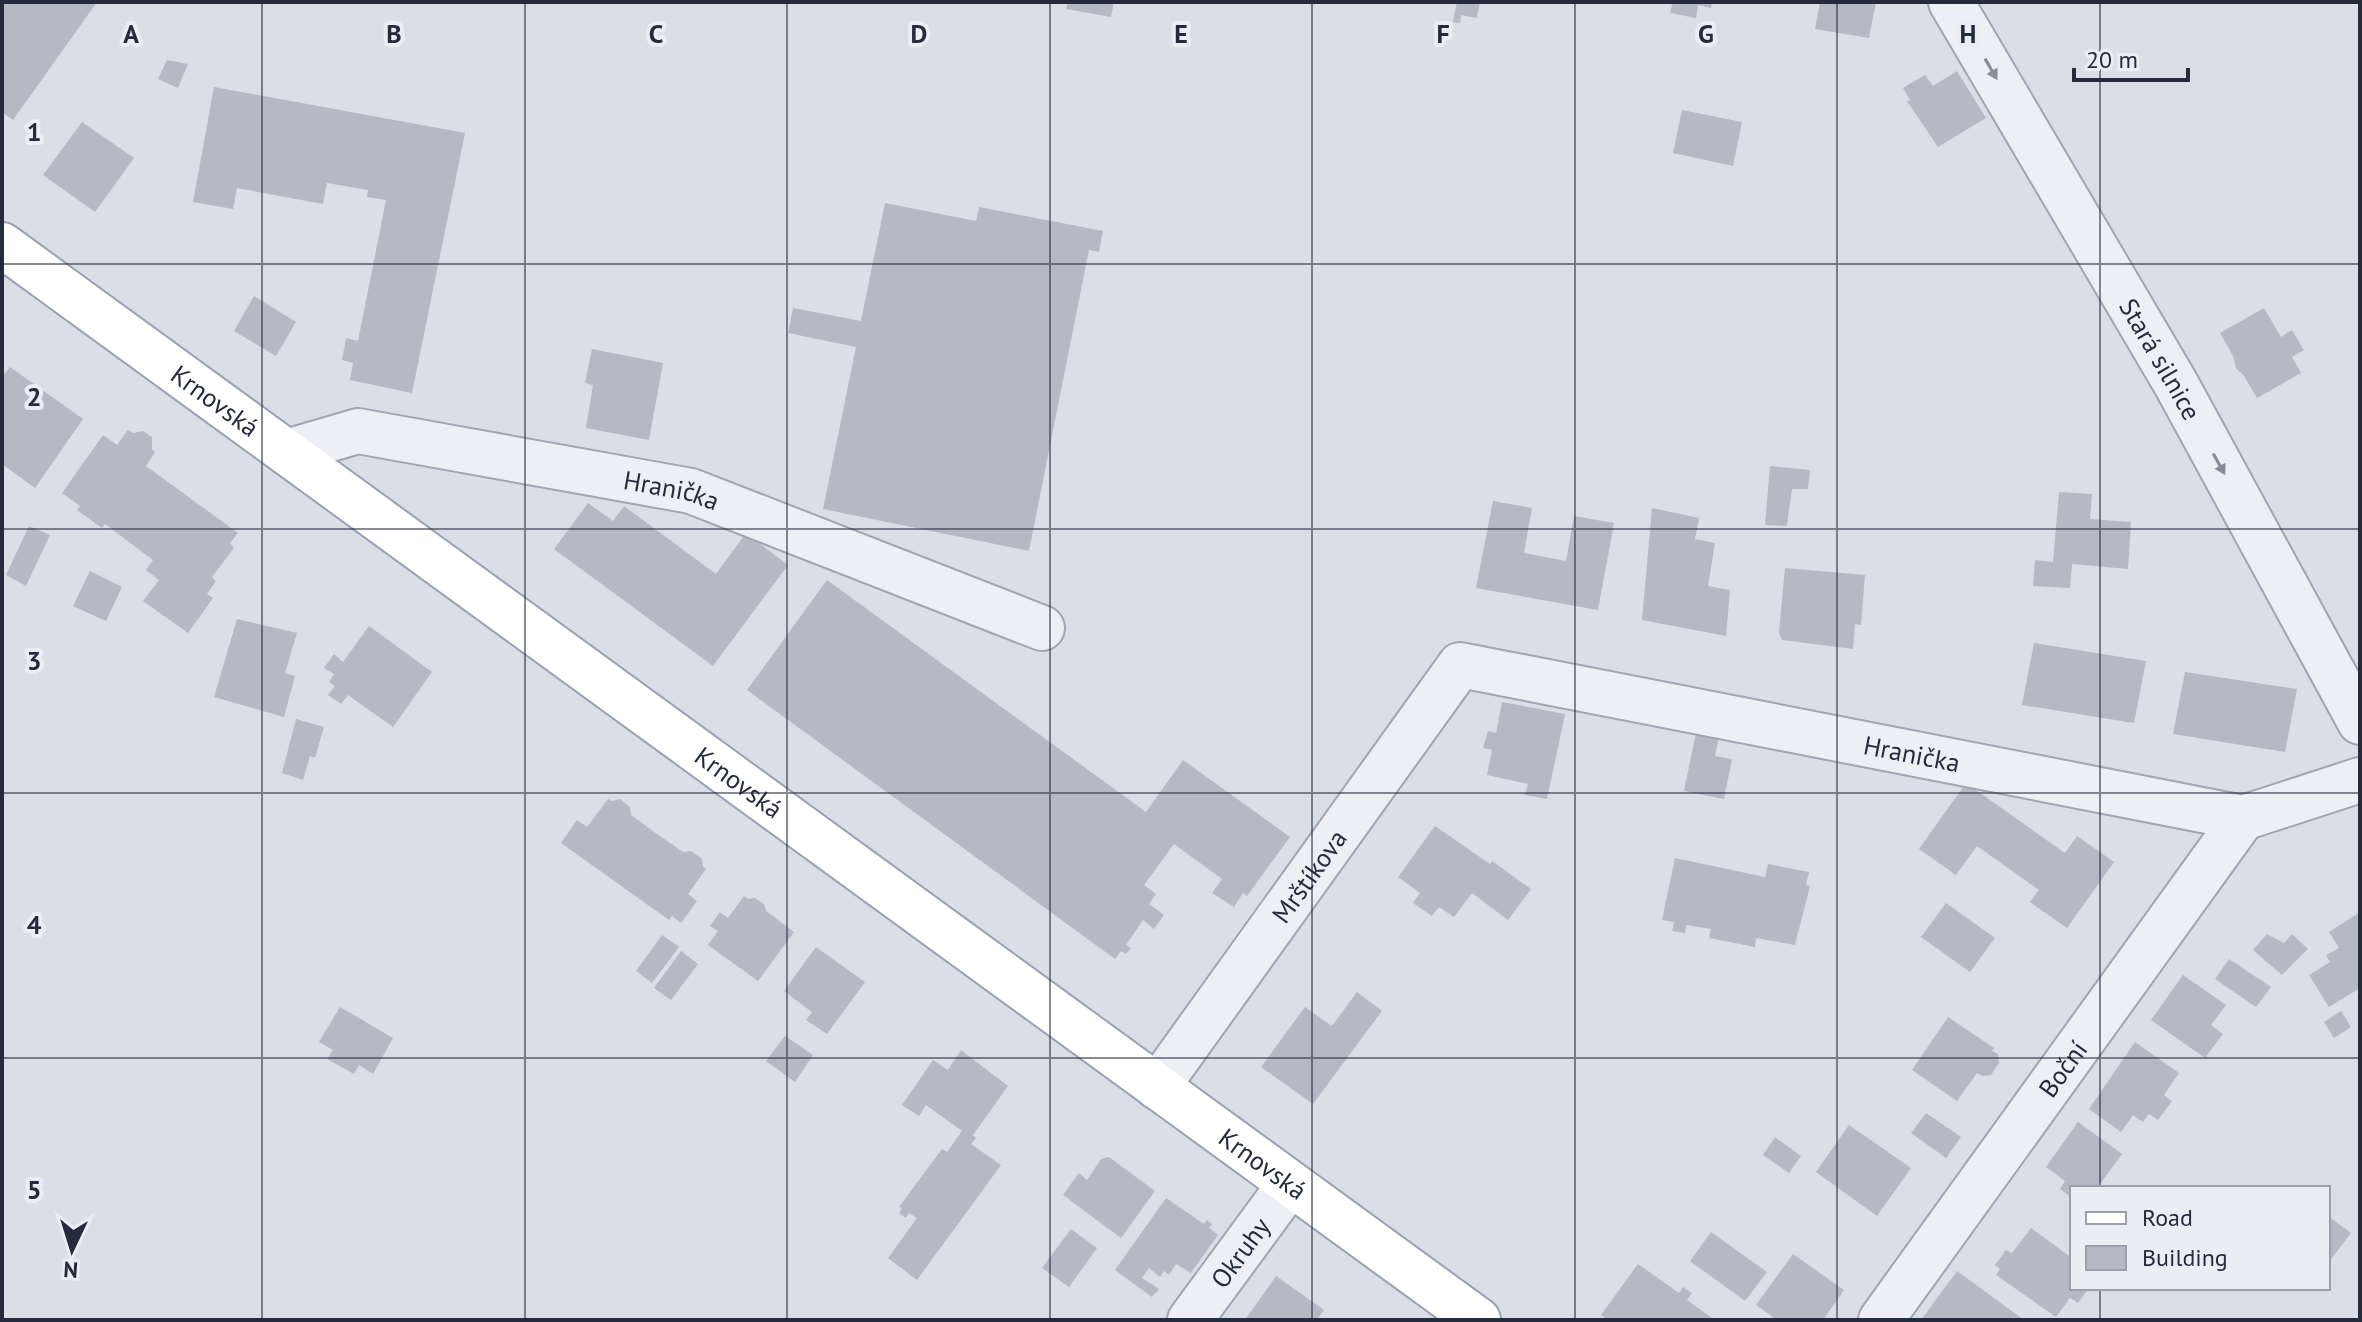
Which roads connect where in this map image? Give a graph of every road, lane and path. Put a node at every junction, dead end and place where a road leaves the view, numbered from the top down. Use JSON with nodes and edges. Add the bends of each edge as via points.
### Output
{"nodes":[{"id":1,"x":1951,"y":2,"type":"edge"},
{"id":2,"x":2,"y":245,"type":"edge"},
{"id":3,"x":286,"y":452,"type":"junction"},
{"id":4,"x":1042,"y":628,"type":"dead end"},
{"id":5,"x":1460,"y":665,"type":"joint"},
{"id":6,"x":2360,"y":722,"type":"edge"},
{"id":7,"x":2360,"y":780,"type":"edge"},
{"id":8,"x":2243,"y":818,"type":"junction"},
{"id":9,"x":1157,"y":1087,"type":"junction"},
{"id":10,"x":1290,"y":1184,"type":"junction"},
{"id":11,"x":1190,"y":1320,"type":"edge"},
{"id":12,"x":1478,"y":1320,"type":"edge"},
{"id":13,"x":1881,"y":1320,"type":"edge"}],
"edges":[{"from":1,"to":6,"type":"street","name":"Stará silnice","one_way":true,"via":[[2176,384]]},
{"from":2,"to":3,"type":"main road","name":"Krnovská"},
{"from":3,"to":4,"type":"street","name":"Hranička","via":[[358,431],[691,491]]},
{"from":3,"to":9,"type":"main road","name":"Krnovská"},
{"from":5,"to":8,"type":"street","name":"Hranička"},
{"from":5,"to":9,"type":"street","name":"Mrštíkova"},
{"from":7,"to":8,"type":"street","name":"Hranička"},
{"from":8,"to":13,"type":"street","name":"Boční"},
{"from":9,"to":10,"type":"main road","name":"Krnovská"},
{"from":10,"to":11,"type":"street","name":"Okruhy"},
{"from":10,"to":12,"type":"main road","name":"Krnovská"}]}
